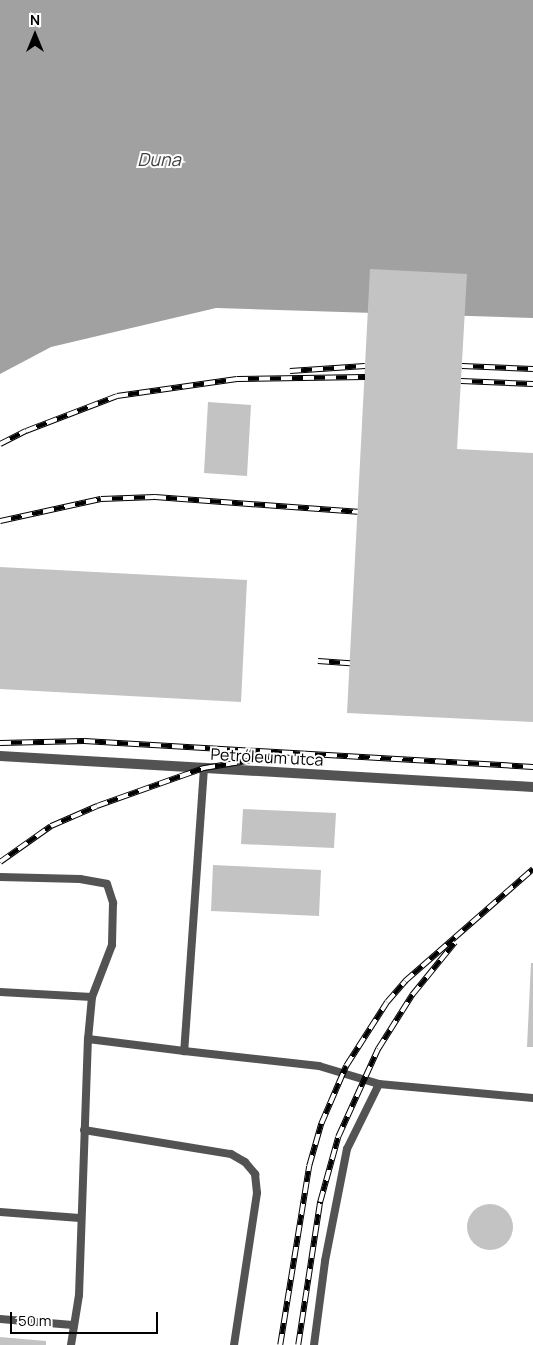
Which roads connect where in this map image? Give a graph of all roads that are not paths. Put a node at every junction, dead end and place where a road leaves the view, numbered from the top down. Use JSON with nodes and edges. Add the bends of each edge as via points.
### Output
{"nodes":[{"id":1,"x":0,"y":756,"type":"edge"},
{"id":2,"x":204,"y":768,"type":"junction"},
{"id":3,"x":533,"y":787,"type":"edge"},
{"id":4,"x":0,"y":877,"type":"edge"},
{"id":5,"x":0,"y":992,"type":"edge"},
{"id":6,"x":92,"y":997,"type":"junction"},
{"id":7,"x":88,"y":1040,"type":"junction"},
{"id":8,"x":184,"y":1051,"type":"junction"},
{"id":9,"x":379,"y":1084,"type":"junction"},
{"id":10,"x":533,"y":1098,"type":"edge"},
{"id":11,"x":84,"y":1130,"type":"junction"},
{"id":12,"x":0,"y":1212,"type":"edge"},
{"id":13,"x":80,"y":1218,"type":"junction"},
{"id":14,"x":0,"y":1319,"type":"edge"},
{"id":15,"x":73,"y":1325,"type":"junction"},
{"id":16,"x":71,"y":1345,"type":"edge"},
{"id":17,"x":234,"y":1345,"type":"edge"},
{"id":18,"x":314,"y":1345,"type":"edge"}],
"edges":[{"from":1,"to":2,"type":"street","name":"Petróleum utca"},
{"from":2,"to":3,"type":"street","name":"Petróleum utca"},
{"from":2,"to":8,"type":"lane"},
{"from":4,"to":6,"type":"lane","via":[[80,879],[107,884],[113,903],[112,945]]},
{"from":5,"to":6,"type":"lane"},
{"from":6,"to":7,"type":"lane"},
{"from":7,"to":8,"type":"lane"},
{"from":7,"to":11,"type":"lane"},
{"from":8,"to":9,"type":"lane","via":[[311,1064]]},
{"from":9,"to":10,"type":"lane"},
{"from":9,"to":18,"type":"lane","via":[[348,1149],[327,1252]]},
{"from":11,"to":13,"type":"lane"},
{"from":11,"to":17,"type":"lane","via":[[230,1154],[245,1162],[255,1174],[257,1193]]},
{"from":12,"to":13,"type":"lane"},
{"from":13,"to":15,"type":"lane","via":[[79,1295]]},
{"from":14,"to":15,"type":"lane"},
{"from":15,"to":16,"type":"lane"}]}
